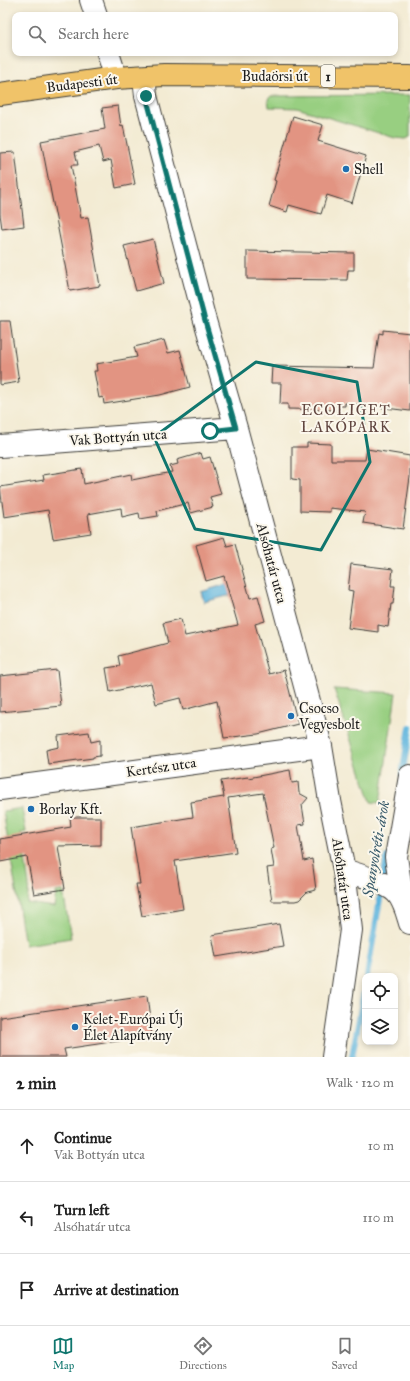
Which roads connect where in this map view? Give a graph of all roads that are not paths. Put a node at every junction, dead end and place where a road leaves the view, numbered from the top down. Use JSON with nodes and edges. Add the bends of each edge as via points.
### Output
{"nodes":[{"id":1,"x":91,"y":0,"type":"edge"},
{"id":2,"x":95,"y":12,"type":"edge"},
{"id":3,"x":109,"y":56,"type":"edge"},
{"id":4,"x":154,"y":76,"type":"junction"},
{"id":5,"x":410,"y":77,"type":"edge"},
{"id":6,"x":116,"y":78,"type":"junction"},
{"id":7,"x":0,"y":94,"type":"edge"},
{"id":8,"x":236,"y":428,"type":"junction"},
{"id":9,"x":0,"y":446,"type":"edge"},
{"id":10,"x":322,"y":746,"type":"junction"},
{"id":11,"x":410,"y":776,"type":"edge"},
{"id":12,"x":0,"y":789,"type":"edge"},
{"id":13,"x":344,"y":870,"type":"junction"},
{"id":14,"x":399,"y":897,"type":"junction"},
{"id":15,"x":410,"y":923,"type":"edge"},
{"id":16,"x":333,"y":1057,"type":"edge"}],
"edges":[{"from":1,"to":2,"type":"street"},
{"from":3,"to":6,"type":"street"},
{"from":4,"to":5,"type":"main road","name":"Budaörsi út","number":"1"},
{"from":4,"to":6,"type":"main road","name":"Budapesti út","number":"1"},
{"from":4,"to":8,"type":"street","name":"Alsóhatár utca","via":[[147,99]]},
{"from":6,"to":7,"type":"main road","name":"Budapesti út","number":"1"},
{"from":8,"to":9,"type":"street","name":"Vak Bottyán utca"},
{"from":8,"to":10,"type":"street","name":"Alsóhatár utca"},
{"from":10,"to":12,"type":"street","name":"Kertész utca"},
{"from":10,"to":13,"type":"street","name":"Alsóhatár utca"},
{"from":11,"to":14,"type":"street","via":[[396,857]]},
{"from":13,"to":14,"type":"street","via":[[372,879]]},
{"from":13,"to":16,"type":"street","name":"Alsóhatár utca","via":[[351,930]]},
{"from":14,"to":15,"type":"street"}]}
